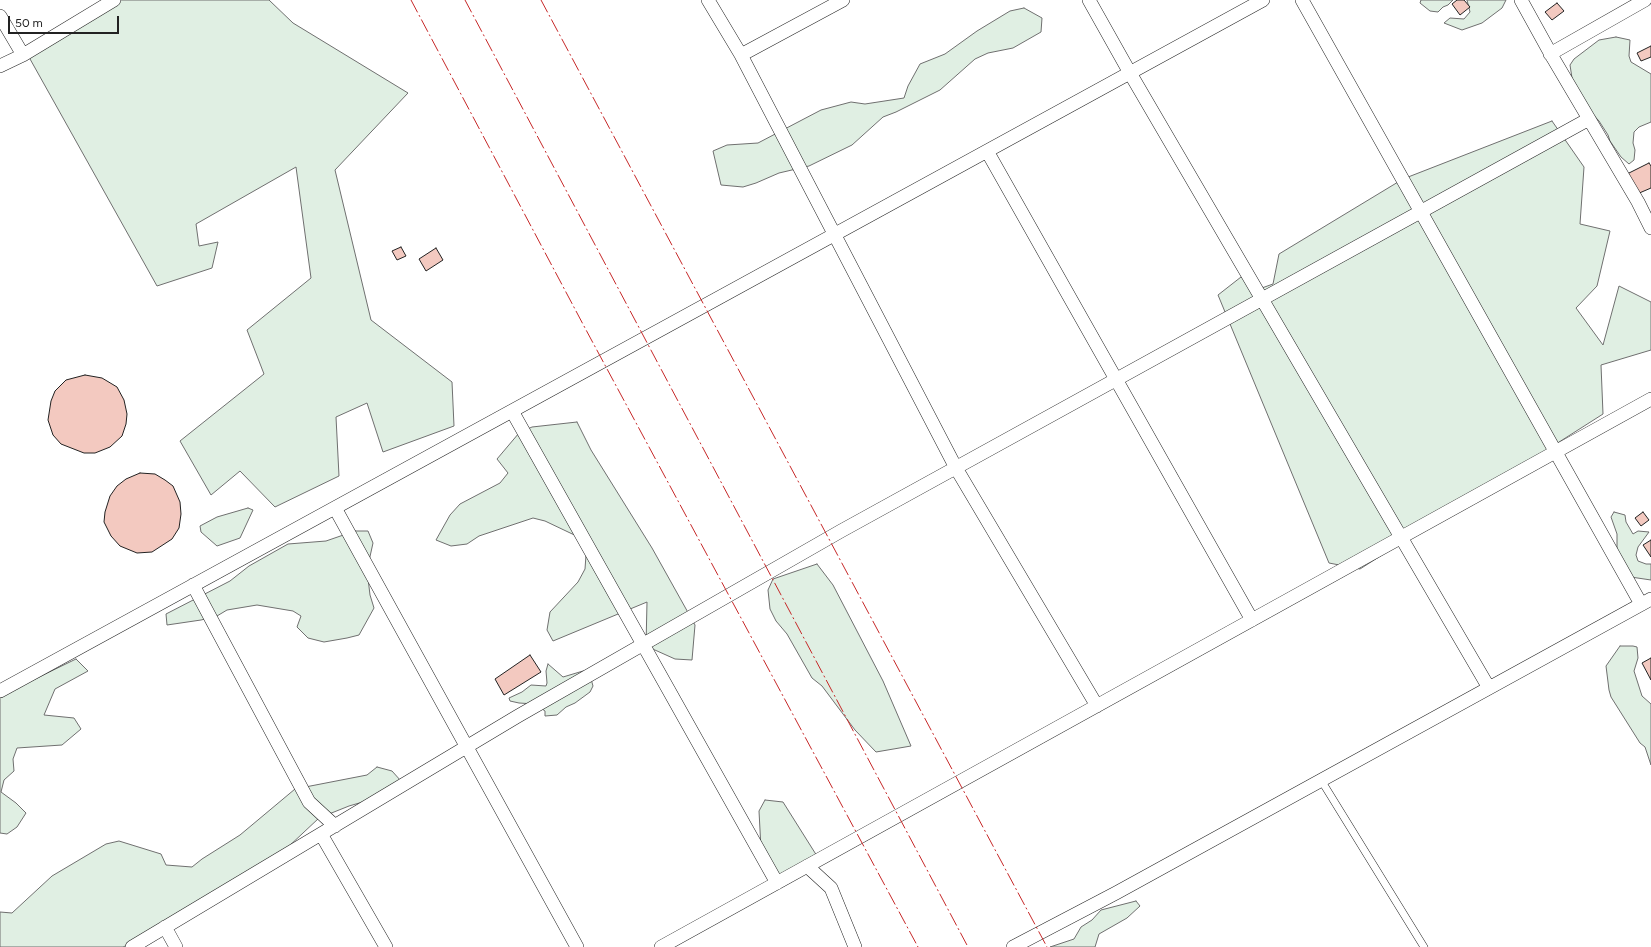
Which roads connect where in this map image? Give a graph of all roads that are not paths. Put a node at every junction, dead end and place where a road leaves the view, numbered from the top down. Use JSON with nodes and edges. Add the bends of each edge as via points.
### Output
{"nodes":[{"id":1,"x":114,"y":0,"type":"edge"},
{"id":2,"x":708,"y":0,"type":"edge"},
{"id":3,"x":843,"y":0,"type":"edge"},
{"id":4,"x":1089,"y":0,"type":"edge"},
{"id":5,"x":1263,"y":0,"type":"edge"},
{"id":6,"x":1302,"y":0,"type":"edge"},
{"id":7,"x":1521,"y":0,"type":"edge"},
{"id":8,"x":1645,"y":0,"type":"edge"},
{"id":9,"x":0,"y":16,"type":"edge"},
{"id":10,"x":1550,"y":54,"type":"junction"},
{"id":11,"x":23,"y":55,"type":"junction"},
{"id":12,"x":741,"y":55,"type":"junction"},
{"id":13,"x":0,"y":66,"type":"edge"},
{"id":14,"x":1130,"y":73,"type":"junction"},
{"id":15,"x":1589,"y":119,"type":"junction"},
{"id":16,"x":987,"y":151,"type":"junction"},
{"id":17,"x":1421,"y":212,"type":"junction"},
{"id":18,"x":1649,"y":221,"type":"edge"},
{"id":19,"x":835,"y":234,"type":"junction"},
{"id":20,"x":1262,"y":299,"type":"junction"},
{"id":21,"x":1116,"y":380,"type":"junction"},
{"id":22,"x":1651,"y":399,"type":"edge"},
{"id":23,"x":512,"y":411,"type":"junction"},
{"id":24,"x":1555,"y":452,"type":"junction"},
{"id":25,"x":956,"y":468,"type":"junction"},
{"id":26,"x":335,"y":508,"type":"junction"},
{"id":27,"x":1401,"y":538,"type":"junction"},
{"id":28,"x":193,"y":586,"type":"junction"},
{"id":29,"x":1646,"y":601,"type":"edge"},
{"id":30,"x":1252,"y":620,"type":"junction"},
{"id":31,"x":643,"y":645,"type":"junction"},
{"id":32,"x":1489,"y":688,"type":"junction"},
{"id":33,"x":0,"y":692,"type":"edge"},
{"id":34,"x":1097,"y":706,"type":"junction"},
{"id":35,"x":466,"y":747,"type":"junction"},
{"id":36,"x":1321,"y":780,"type":"junction"},
{"id":37,"x":335,"y":826,"type":"junction"},
{"id":38,"x":321,"y":834,"type":"junction"},
{"id":39,"x":807,"y":866,"type":"junction"},
{"id":40,"x":777,"y":883,"type":"junction"},
{"id":41,"x":164,"y":927,"type":"junction"},
{"id":42,"x":132,"y":947,"type":"edge"},
{"id":43,"x":176,"y":947,"type":"edge"},
{"id":44,"x":386,"y":947,"type":"edge"},
{"id":45,"x":577,"y":947,"type":"edge"},
{"id":46,"x":661,"y":947,"type":"edge"},
{"id":47,"x":855,"y":947,"type":"edge"},
{"id":48,"x":1013,"y":947,"type":"edge"},
{"id":49,"x":1424,"y":947,"type":"edge"}],
"edges":[{"from":1,"to":11,"type":"street"},
{"from":2,"to":12,"type":"street"},
{"from":3,"to":12,"type":"street"},
{"from":4,"to":14,"type":"street"},
{"from":5,"to":14,"type":"street"},
{"from":6,"to":17,"type":"street"},
{"from":7,"to":10,"type":"street"},
{"from":8,"to":10,"type":"street"},
{"from":9,"to":11,"type":"street"},
{"from":10,"to":15,"type":"street"},
{"from":11,"to":13,"type":"street"},
{"from":12,"to":19,"type":"street"},
{"from":14,"to":16,"type":"street"},
{"from":14,"to":20,"type":"street"},
{"from":15,"to":17,"type":"street"},
{"from":15,"to":18,"type":"street"},
{"from":16,"to":19,"type":"street"},
{"from":16,"to":21,"type":"street"},
{"from":17,"to":20,"type":"street"},
{"from":17,"to":24,"type":"street"},
{"from":19,"to":23,"type":"street"},
{"from":19,"to":25,"type":"street"},
{"from":20,"to":21,"type":"street"},
{"from":20,"to":27,"type":"street"},
{"from":21,"to":25,"type":"street"},
{"from":21,"to":30,"type":"street"},
{"from":22,"to":24,"type":"street"},
{"from":23,"to":26,"type":"street"},
{"from":23,"to":31,"type":"street"},
{"from":24,"to":27,"type":"street"},
{"from":24,"to":29,"type":"street"},
{"from":25,"to":31,"type":"street"},
{"from":25,"to":34,"type":"street"},
{"from":26,"to":28,"type":"street"},
{"from":26,"to":35,"type":"street"},
{"from":27,"to":30,"type":"street"},
{"from":27,"to":32,"type":"street"},
{"from":28,"to":33,"type":"street"},
{"from":28,"to":37,"type":"street","via":[[309,802]]},
{"from":29,"to":32,"type":"street"},
{"from":30,"to":34,"type":"street"},
{"from":31,"to":35,"type":"street"},
{"from":31,"to":40,"type":"street"},
{"from":32,"to":36,"type":"street"},
{"from":34,"to":39,"type":"street"},
{"from":35,"to":37,"type":"street"},
{"from":35,"to":45,"type":"street"},
{"from":36,"to":48,"type":"street"},
{"from":36,"to":49,"type":"lane"},
{"from":37,"to":38,"type":"street"},
{"from":38,"to":41,"type":"street"},
{"from":38,"to":44,"type":"street"},
{"from":39,"to":40,"type":"street"},
{"from":39,"to":47,"type":"street","via":[[831,888]]},
{"from":40,"to":46,"type":"street"},
{"from":41,"to":42,"type":"street"},
{"from":41,"to":43,"type":"street"}]}
